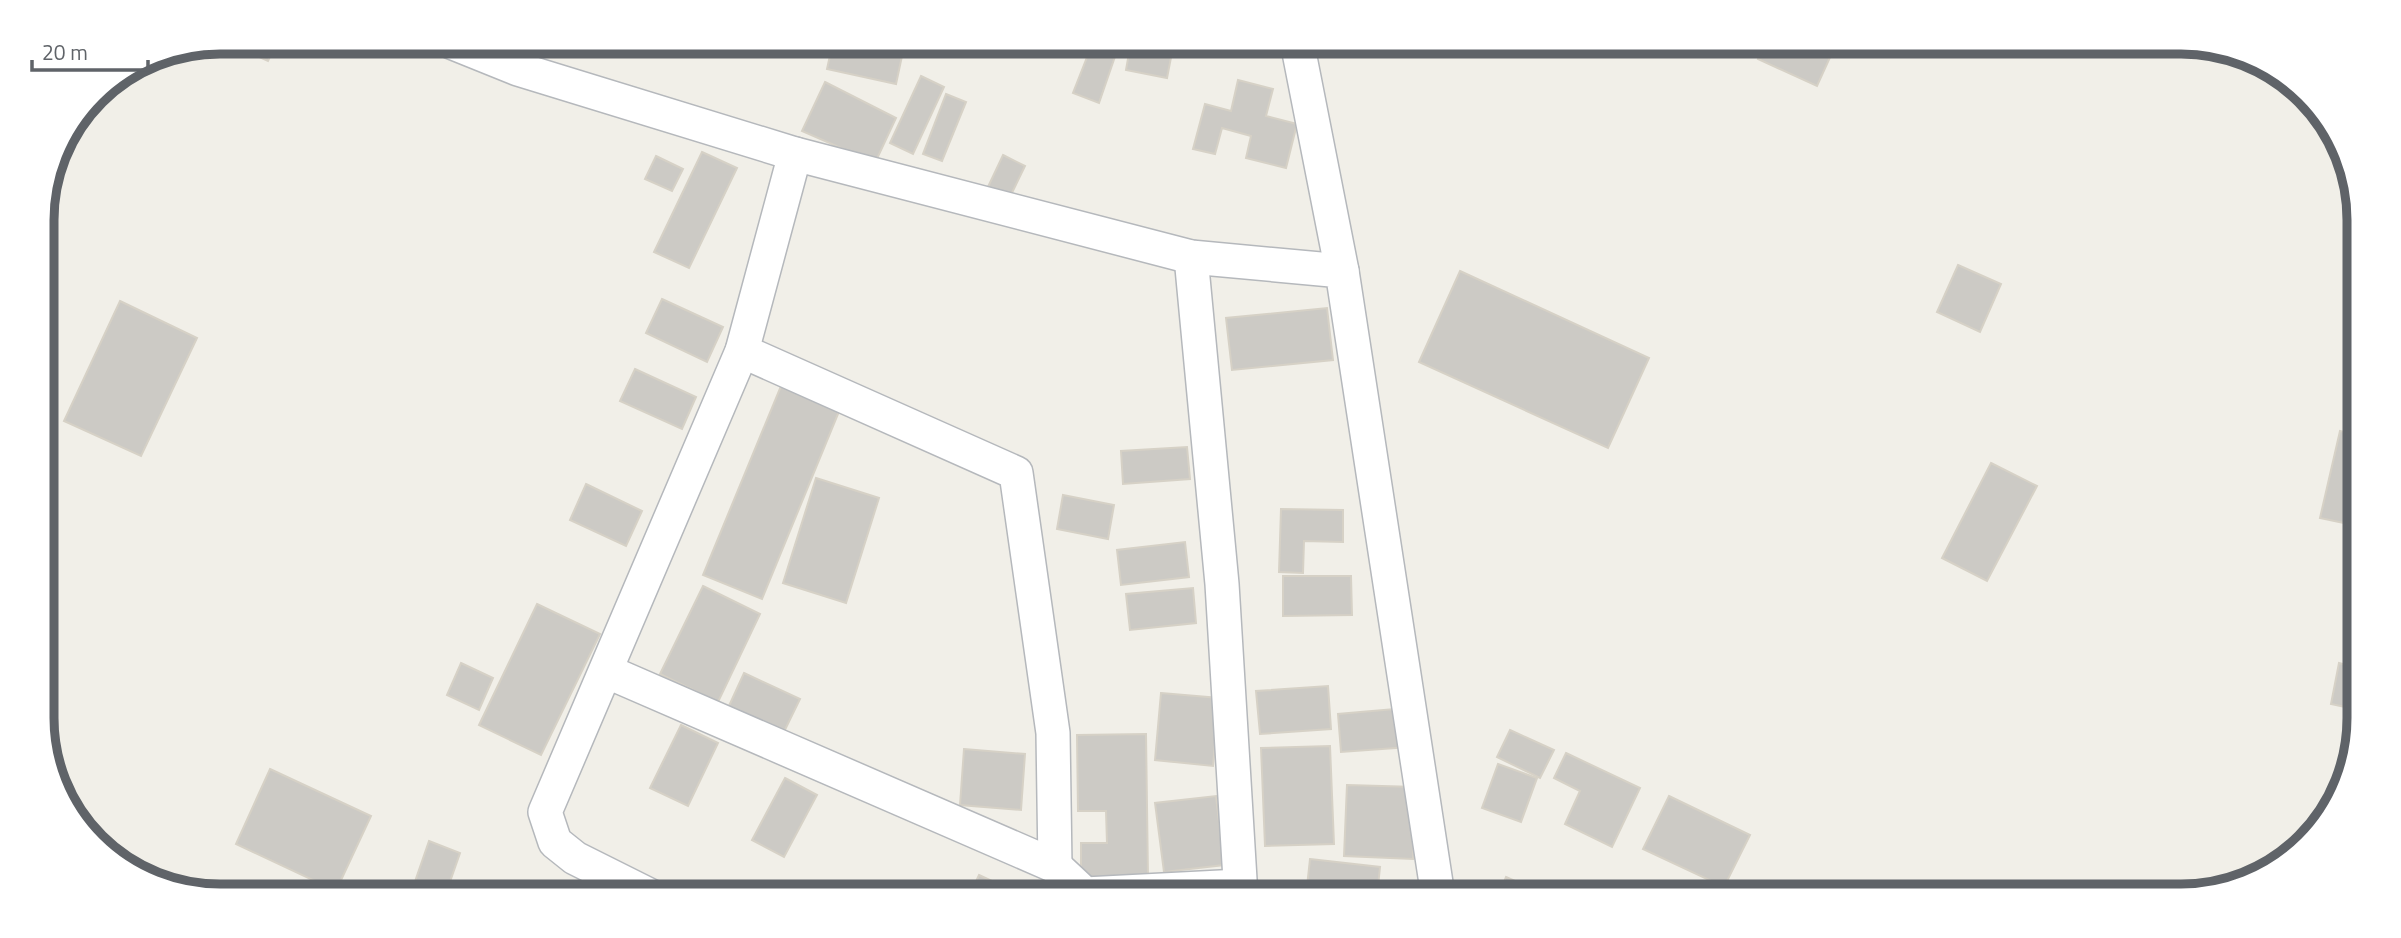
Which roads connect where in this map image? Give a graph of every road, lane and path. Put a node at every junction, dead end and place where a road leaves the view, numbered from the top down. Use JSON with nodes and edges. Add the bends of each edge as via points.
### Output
{"nodes":[{"id":1,"x":481,"y":54,"type":"edge"},
{"id":2,"x":1299,"y":54,"type":"edge"},
{"id":3,"x":794,"y":154,"type":"junction"},
{"id":4,"x":1191,"y":257,"type":"junction"},
{"id":5,"x":1342,"y":271,"type":"junction"},
{"id":6,"x":742,"y":351,"type":"junction"},
{"id":7,"x":606,"y":671,"type":"junction"},
{"id":8,"x":1055,"y":866,"type":"junction"},
{"id":9,"x":1241,"y":883,"type":"edge"},
{"id":10,"x":1436,"y":883,"type":"edge"},
{"id":11,"x":627,"y":884,"type":"edge"},
{"id":12,"x":1074,"y":884,"type":"edge"}],
"edges":[{"from":1,"to":3,"type":"street"},
{"from":2,"to":5,"type":"street"},
{"from":3,"to":4,"type":"street"},
{"from":3,"to":6,"type":"street"},
{"from":4,"to":5,"type":"street"},
{"from":4,"to":9,"type":"street","via":[[1222,584]]},
{"from":5,"to":10,"type":"street"},
{"from":6,"to":7,"type":"street"},
{"from":6,"to":8,"type":"street","via":[[1016,473],[1053,733]]},
{"from":7,"to":8,"type":"street"},
{"from":7,"to":11,"type":"street","via":[[545,812],[555,842],[575,858]]},
{"from":8,"to":12,"type":"street"}]}
